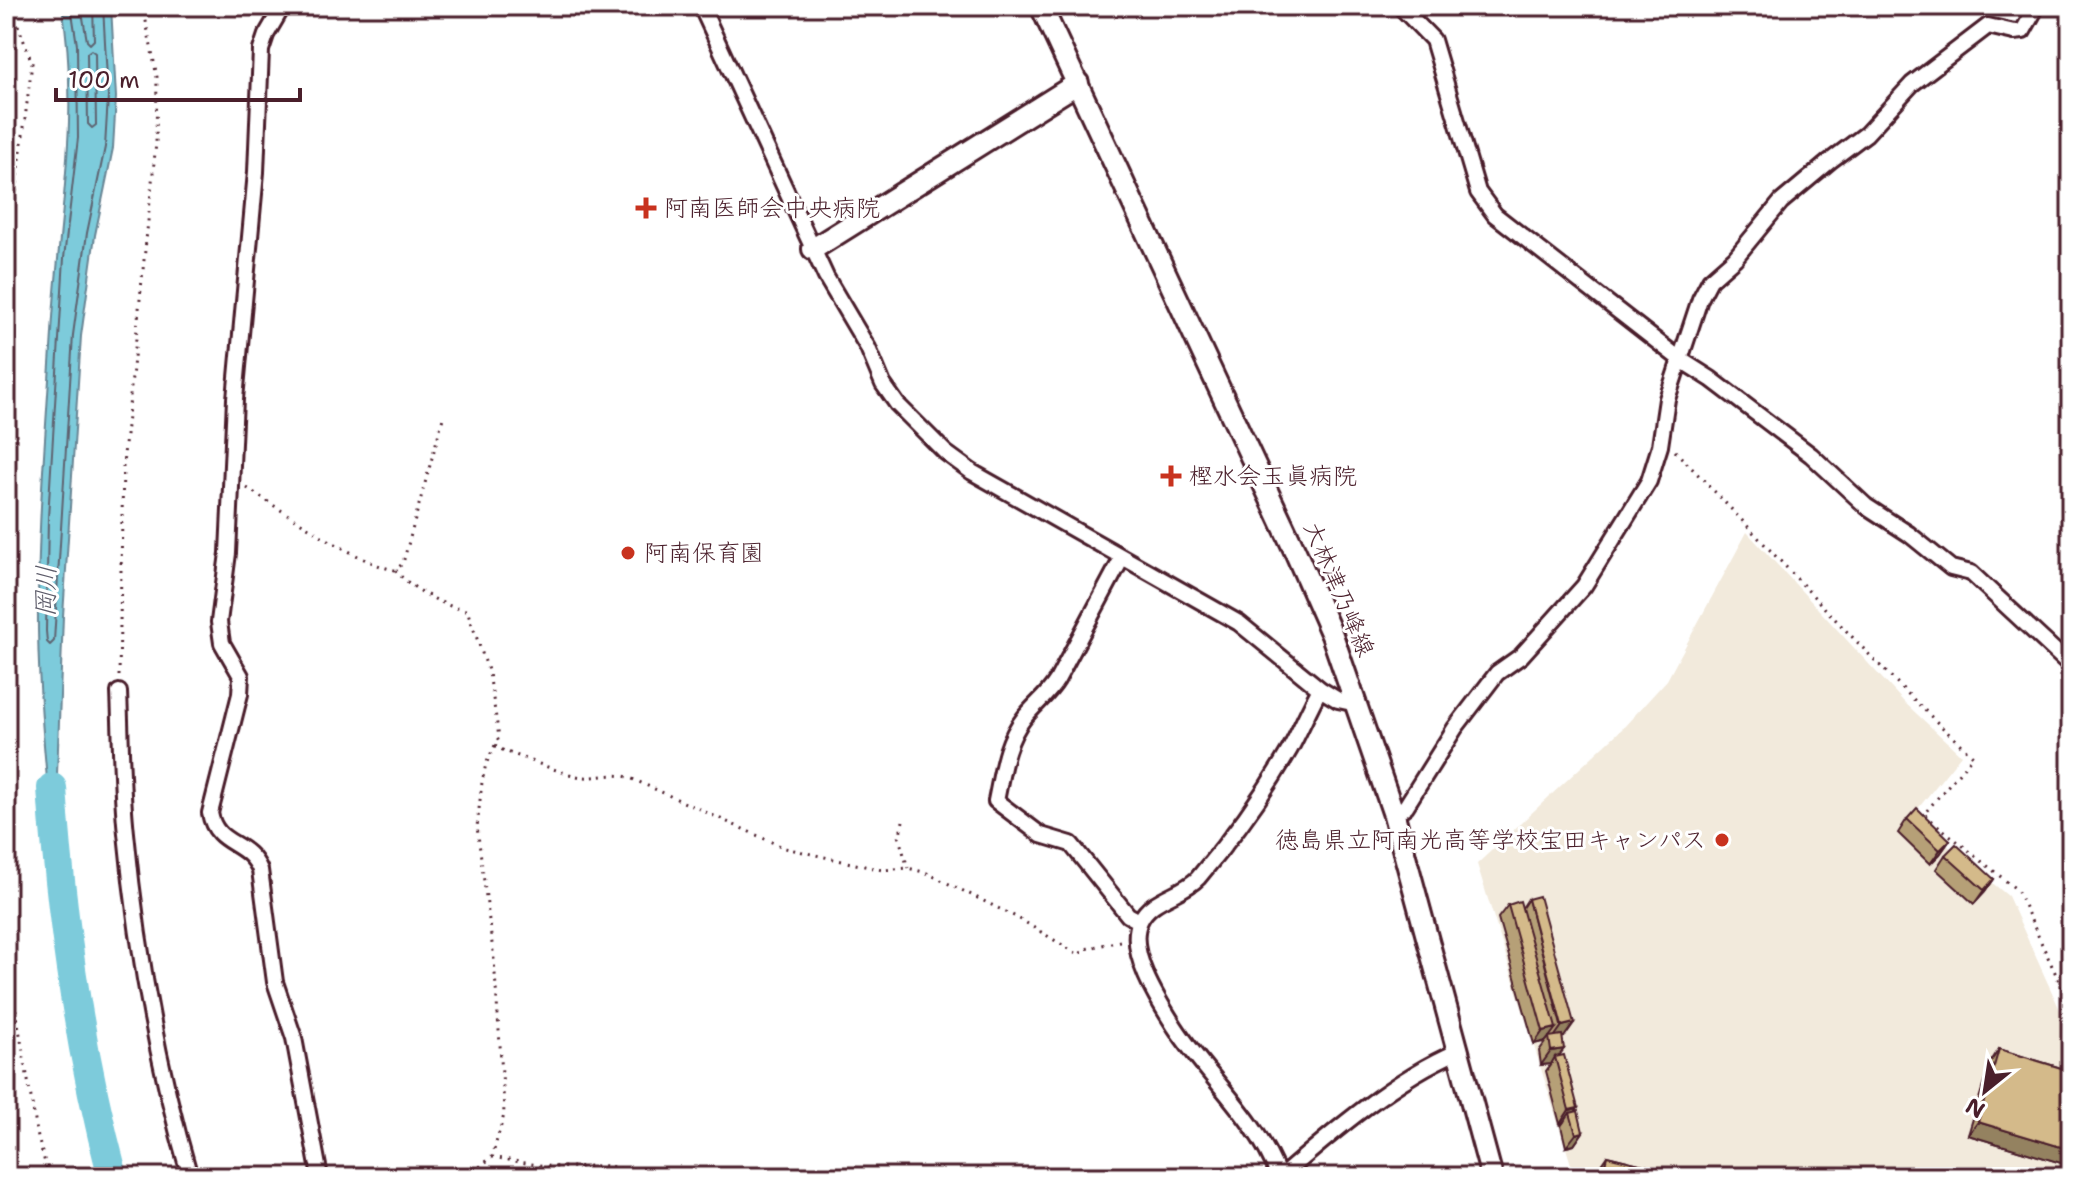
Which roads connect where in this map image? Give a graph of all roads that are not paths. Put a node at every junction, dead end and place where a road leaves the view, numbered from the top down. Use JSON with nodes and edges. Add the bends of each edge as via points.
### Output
{"nodes":[{"id":1,"x":283,"y":6,"type":"edge"},
{"id":2,"x":701,"y":6,"type":"edge"},
{"id":3,"x":1041,"y":6,"type":"edge"},
{"id":4,"x":1400,"y":6,"type":"edge"},
{"id":5,"x":2037,"y":6,"type":"edge"},
{"id":6,"x":1078,"y":83,"type":"junction"},
{"id":7,"x":813,"y":249,"type":"junction"},
{"id":8,"x":1681,"y":360,"type":"junction"},
{"id":9,"x":1122,"y":558,"type":"junction"},
{"id":10,"x":2071,"y":666,"type":"edge"},
{"id":11,"x":1320,"y":689,"type":"junction"},
{"id":12,"x":119,"y":692,"type":"road end"},
{"id":13,"x":1357,"y":704,"type":"junction"},
{"id":14,"x":1394,"y":815,"type":"junction"},
{"id":15,"x":1139,"y":921,"type":"junction"},
{"id":16,"x":1457,"y":1052,"type":"junction"},
{"id":17,"x":190,"y":1177,"type":"edge"},
{"id":18,"x":320,"y":1177,"type":"edge"},
{"id":19,"x":1280,"y":1177,"type":"edge"},
{"id":20,"x":1492,"y":1177,"type":"edge"}],
"edges":[{"from":1,"to":18,"type":"street","via":[[263,45],[219,622],[222,643],[241,676],[240,694],[210,813],[219,835],[255,857],[260,870],[275,982],[294,1038]]},
{"from":2,"to":7,"type":"street"},
{"from":3,"to":6,"type":"main road","name":"大林津乃峰線"},
{"from":4,"to":8,"type":"street","via":[[1433,40],[1478,192],[1495,215]]},
{"from":5,"to":8,"type":"street","via":[[2023,31],[1988,26],[1980,31],[1912,84],[1866,134],[1781,202],[1710,280]]},
{"from":6,"to":7,"type":"main road"},
{"from":6,"to":13,"type":"main road","name":"大林津乃峰線","via":[[1295,551]]},
{"from":7,"to":9,"type":"street","via":[[897,404],[972,472]]},
{"from":8,"to":10,"type":"street","via":[[1811,455],[1866,506],[1951,568],[1971,573]]},
{"from":8,"to":14,"type":"street","via":[[1649,481],[1584,586],[1521,656],[1497,673],[1406,806]]},
{"from":9,"to":11,"type":"street","via":[[1239,623]]},
{"from":9,"to":15,"type":"street","via":[[1057,680],[1012,737],[996,801],[1041,835],[1071,844],[1128,915]]},
{"from":11,"to":13,"type":"street"},
{"from":11,"to":15,"type":"street","via":[[1292,745],[1232,835],[1195,881]]},
{"from":12,"to":17,"type":"street","via":[[126,831],[141,955],[155,1040]]},
{"from":13,"to":14,"type":"main road","name":"大林津乃峰線"},
{"from":14,"to":16,"type":"main road","name":"大林津乃峰線"},
{"from":15,"to":19,"type":"street","via":[[1140,963],[1176,1028],[1250,1121]]},
{"from":16,"to":19,"type":"street","via":[[1430,1063],[1328,1135]]},
{"from":16,"to":20,"type":"main road","name":"大林津乃峰線"}]}
